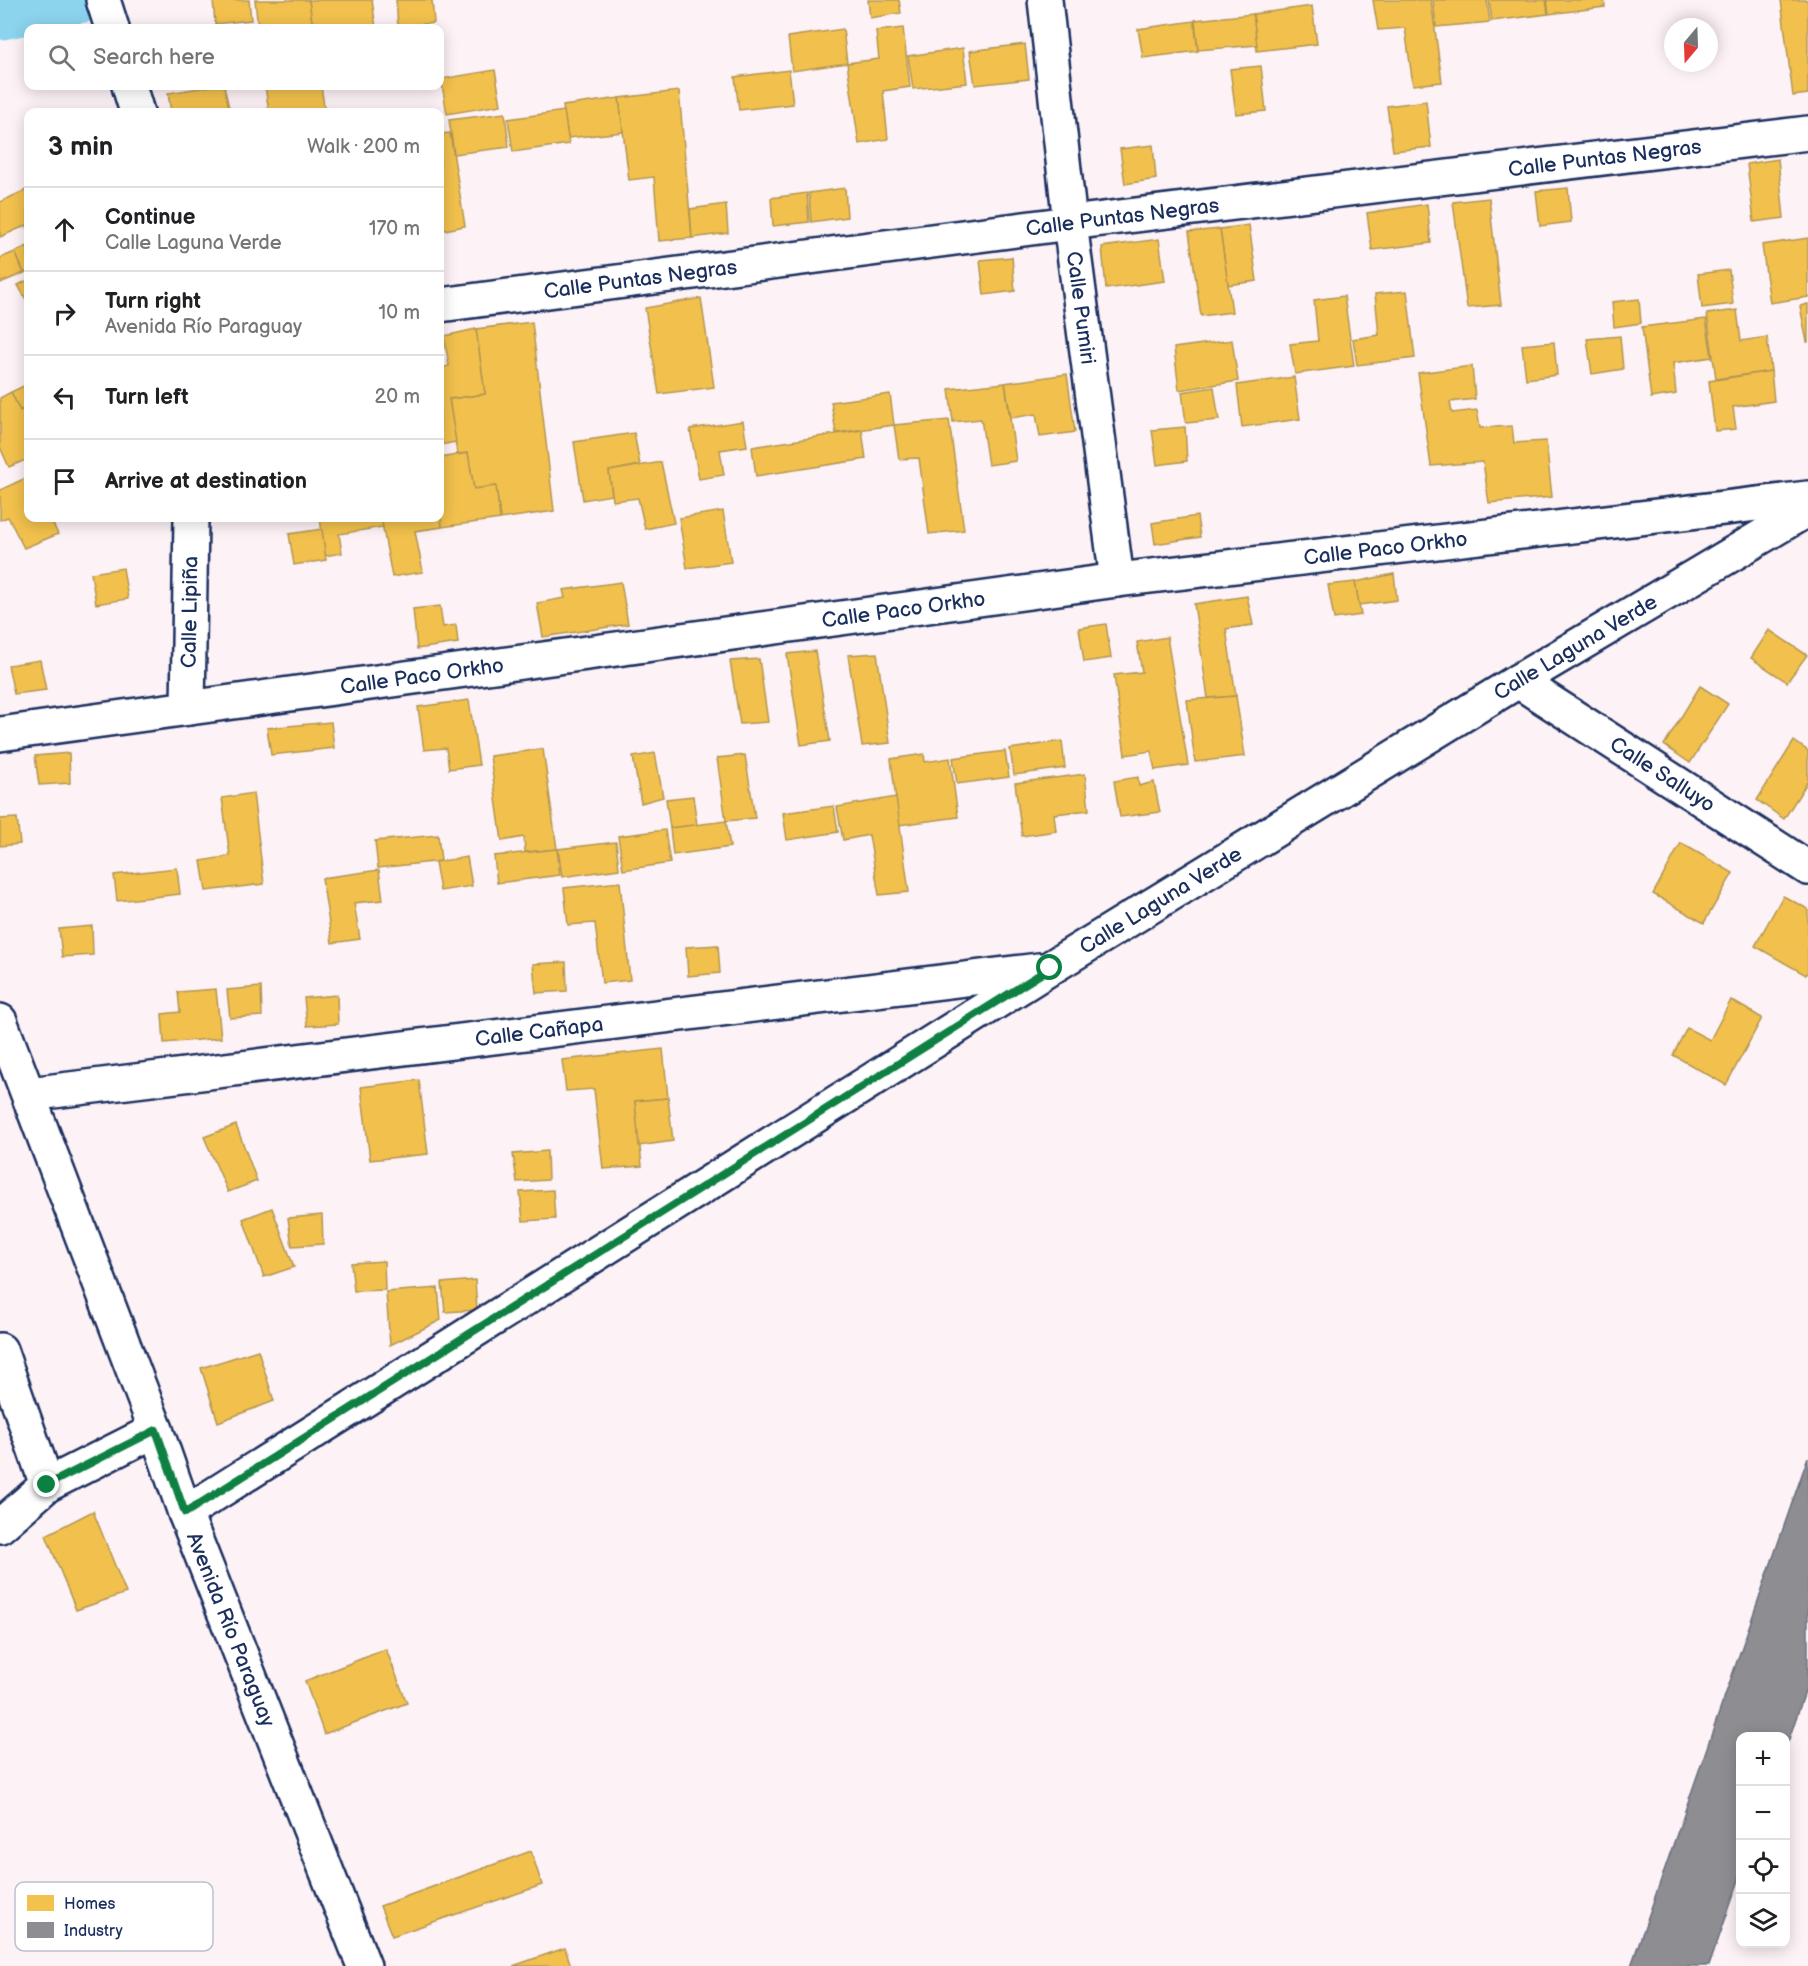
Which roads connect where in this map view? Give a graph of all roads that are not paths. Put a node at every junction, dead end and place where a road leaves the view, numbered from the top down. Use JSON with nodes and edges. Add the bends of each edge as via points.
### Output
{"nodes":[{"id":1,"x":103,"y":0,"type":"edge"},
{"id":2,"x":1045,"y":0,"type":"edge"},
{"id":3,"x":111,"y":24,"type":"edge"},
{"id":4,"x":130,"y":90,"type":"edge"},
{"id":5,"x":136,"y":108,"type":"edge"},
{"id":6,"x":1808,"y":133,"type":"edge"},
{"id":7,"x":1070,"y":223,"type":"junction"},
{"id":8,"x":444,"y":304,"type":"edge"},
{"id":9,"x":1808,"y":498,"type":"edge"},
{"id":10,"x":1808,"y":509,"type":"edge"},
{"id":11,"x":191,"y":522,"type":"edge"},
{"id":12,"x":1117,"y":580,"type":"junction"},
{"id":13,"x":1518,"y":681,"type":"junction"},
{"id":14,"x":188,"y":708,"type":"junction"},
{"id":15,"x":0,"y":734,"type":"edge"},
{"id":16,"x":1808,"y":867,"type":"edge"},
{"id":17,"x":1050,"y":968,"type":"junction"},
{"id":18,"x":0,"y":1021,"type":"edge"},
{"id":19,"x":29,"y":1094,"type":"junction"},
{"id":20,"x":0,"y":1350,"type":"edge"},
{"id":21,"x":156,"y":1430,"type":"junction"},
{"id":22,"x":47,"y":1485,"type":"junction"},
{"id":23,"x":185,"y":1513,"type":"junction"},
{"id":24,"x":0,"y":1526,"type":"edge"},
{"id":25,"x":364,"y":1966,"type":"edge"}],
"edges":[{"from":1,"to":3,"type":"street"},
{"from":2,"to":7,"type":"street","name":"Calle Pumiri"},
{"from":4,"to":5,"type":"street"},
{"from":6,"to":7,"type":"street","name":"Calle Puntas Negras"},
{"from":7,"to":8,"type":"street","name":"Calle Puntas Negras"},
{"from":7,"to":12,"type":"street","name":"Calle Pumiri"},
{"from":9,"to":12,"type":"street","name":"Calle Paco Orkho"},
{"from":10,"to":13,"type":"street","name":"Calle Laguna Verde"},
{"from":11,"to":14,"type":"street","name":"Calle Lipiña"},
{"from":12,"to":14,"type":"street","name":"Calle Paco Orkho"},
{"from":13,"to":16,"type":"street","name":"Calle Salluyo"},
{"from":13,"to":17,"type":"street","name":"Calle Laguna Verde"},
{"from":14,"to":15,"type":"street","name":"Calle Paco Orkho"},
{"from":17,"to":19,"type":"street","name":"Calle Cañapa"},
{"from":17,"to":23,"type":"street","name":"Calle Laguna Verde"},
{"from":18,"to":19,"type":"street","name":"Avenida Río Paraguay"},
{"from":19,"to":21,"type":"street","name":"Avenida Río Paraguay"},
{"from":20,"to":22,"type":"street"},
{"from":21,"to":22,"type":"street"},
{"from":21,"to":23,"type":"street","name":"Avenida Río Paraguay"},
{"from":22,"to":24,"type":"street"},
{"from":23,"to":25,"type":"street","name":"Avenida Río Paraguay"}]}
